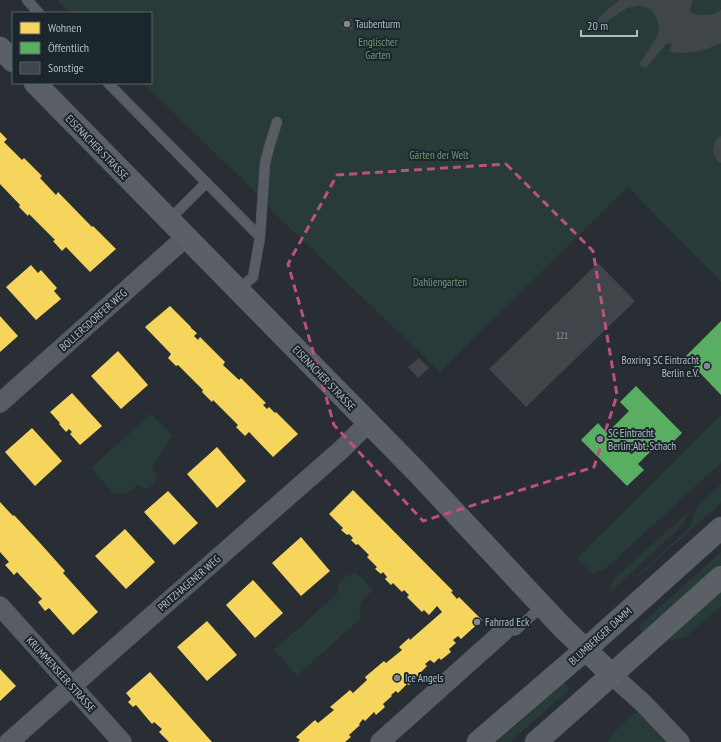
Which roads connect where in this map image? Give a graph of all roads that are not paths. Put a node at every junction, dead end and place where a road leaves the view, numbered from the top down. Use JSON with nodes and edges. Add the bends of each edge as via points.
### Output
{"nodes":[{"id":1,"x":27,"y":0,"type":"edge"},
{"id":2,"x":38,"y":12,"type":"edge"},
{"id":3,"x":36,"y":84,"type":"edge"},
{"id":4,"x":109,"y":84,"type":"edge"},
{"id":5,"x":277,"y":122,"type":"dead end"},
{"id":6,"x":206,"y":183,"type":"junction"},
{"id":7,"x":169,"y":220,"type":"junction"},
{"id":8,"x":186,"y":237,"type":"junction"},
{"id":9,"x":260,"y":237,"type":"junction"},
{"id":10,"x":238,"y":290,"type":"junction"},
{"id":11,"x":0,"y":403,"type":"edge"},
{"id":12,"x":368,"y":423,"type":"junction"},
{"id":13,"x":721,"y":528,"type":"edge"},
{"id":14,"x":721,"y":577,"type":"edge"},
{"id":15,"x":0,"y":606,"type":"edge"},
{"id":16,"x":542,"y":606,"type":"junction"},
{"id":17,"x":504,"y":631,"type":"joint"},
{"id":18,"x":585,"y":650,"type":"junction"},
{"id":19,"x":612,"y":675,"type":"junction"},
{"id":20,"x":72,"y":686,"type":"junction"},
{"id":21,"x":9,"y":742,"type":"edge"},
{"id":22,"x":122,"y":742,"type":"edge"},
{"id":23,"x":380,"y":742,"type":"edge"},
{"id":24,"x":478,"y":742,"type":"edge"},
{"id":25,"x":536,"y":742,"type":"edge"},
{"id":26,"x":680,"y":742,"type":"edge"}],
"edges":[{"from":1,"to":2,"type":"lane"},
{"from":3,"to":7,"type":"street","name":"EISENACHER STRASSE"},
{"from":4,"to":6,"type":"lane"},
{"from":5,"to":9,"type":"lane","via":[[265,163]]},
{"from":6,"to":7,"type":"lane"},
{"from":6,"to":9,"type":"lane"},
{"from":7,"to":8,"type":"street","name":"EISENACHER STRASSE"},
{"from":8,"to":10,"type":"street","name":"EISENACHER STRASSE"},
{"from":8,"to":11,"type":"street","name":"BOLLERSDORFER WEG"},
{"from":9,"to":10,"type":"lane","via":[[252,277]]},
{"from":10,"to":12,"type":"street","name":"EISENACHER STRASSE"},
{"from":12,"to":16,"type":"street","name":"EISENACHER STRASSE"},
{"from":12,"to":20,"type":"street","name":"PRITZHAGENER WEG"},
{"from":13,"to":18,"type":"street","name":"BLUMBERGER DAMM"},
{"from":14,"to":19,"type":"street"},
{"from":15,"to":20,"type":"street","name":"KRUMMENSEER STRASSE"},
{"from":16,"to":17,"type":"lane","via":[[516,630]]},
{"from":16,"to":18,"type":"street","name":"EISENACHER STRASSE"},
{"from":17,"to":23,"type":"street"},
{"from":18,"to":19,"type":"street","name":"EISENACHER STRASSE"},
{"from":18,"to":24,"type":"street","name":"BLUMBERGER DAMM"},
{"from":19,"to":25,"type":"street"},
{"from":19,"to":26,"type":"street"},
{"from":20,"to":21,"type":"street","name":"PRITZHAGENER WEG"},
{"from":20,"to":22,"type":"street","name":"KRUMMENSEER STRASSE"}]}
